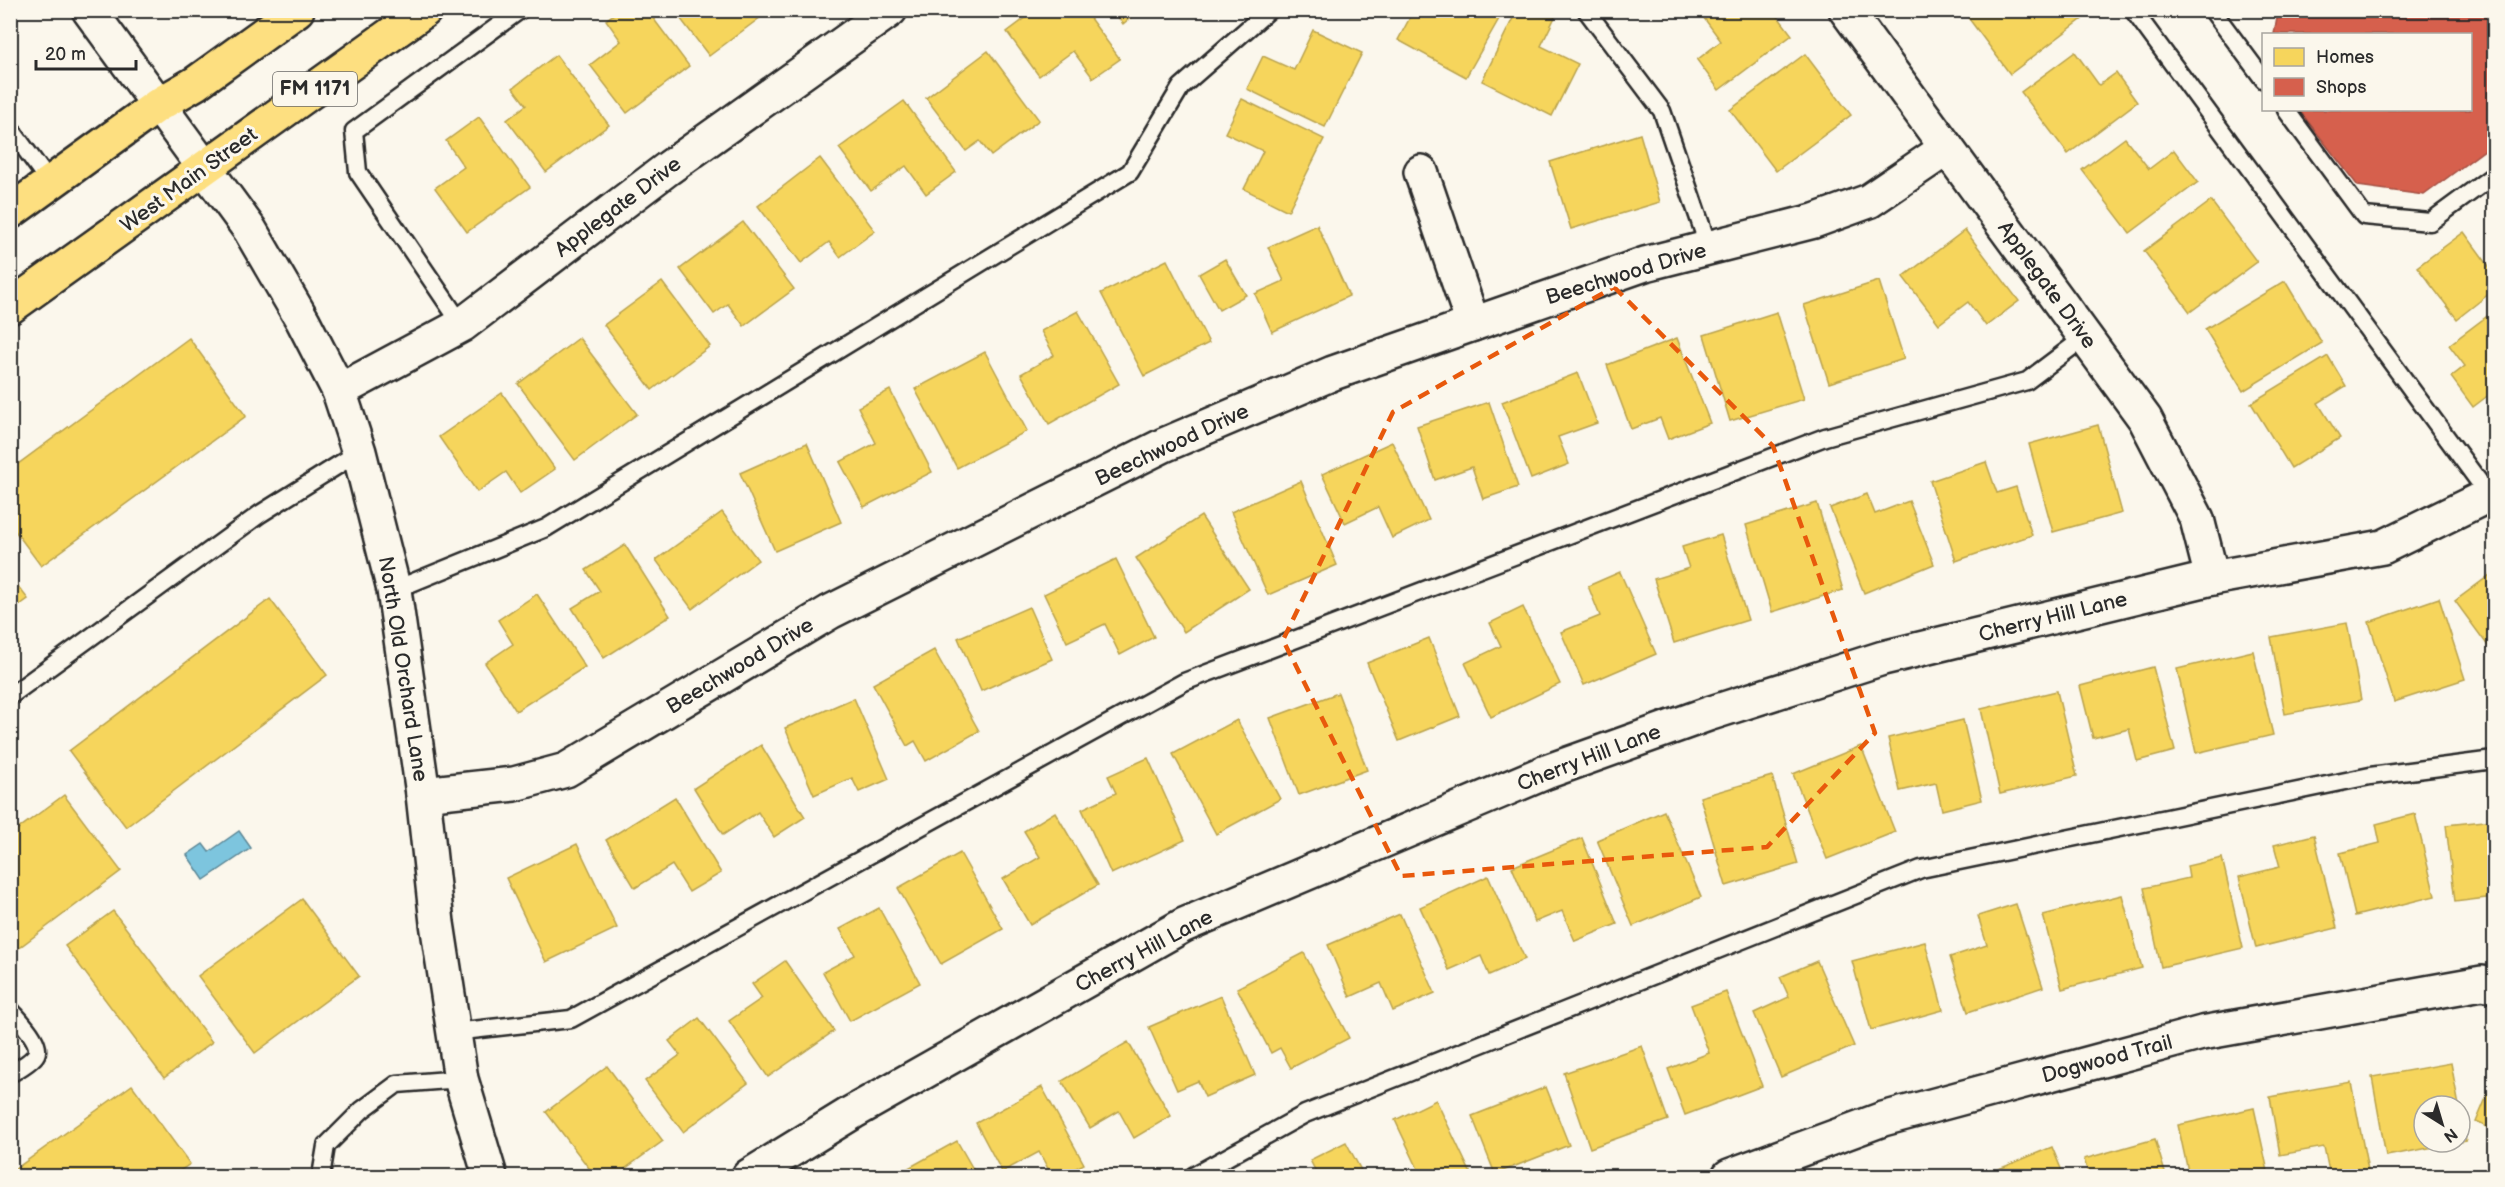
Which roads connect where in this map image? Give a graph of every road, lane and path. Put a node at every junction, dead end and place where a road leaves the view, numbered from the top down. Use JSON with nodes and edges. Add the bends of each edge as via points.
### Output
{"nodes":[{"id":1,"x":89,"y":10,"type":"edge"},
{"id":2,"x":297,"y":10,"type":"edge"},
{"id":3,"x":425,"y":10,"type":"edge"},
{"id":4,"x":520,"y":10,"type":"edge"},
{"id":5,"x":890,"y":10,"type":"edge"},
{"id":6,"x":1269,"y":10,"type":"edge"},
{"id":7,"x":1586,"y":10,"type":"edge"},
{"id":8,"x":1846,"y":10,"type":"edge"},
{"id":9,"x":2133,"y":10,"type":"edge"},
{"id":10,"x":2212,"y":10,"type":"edge"},
{"id":11,"x":2262,"y":77,"type":"edge"},
{"id":12,"x":158,"y":105,"type":"junction"},
{"id":13,"x":2287,"y":111,"type":"edge"},
{"id":14,"x":10,"y":128,"type":"edge"},
{"id":15,"x":1947,"y":148,"type":"junction"},
{"id":16,"x":205,"y":168,"type":"junction"},
{"id":17,"x":1421,"y":172,"type":"dead end"},
{"id":18,"x":2494,"y":175,"type":"edge"},
{"id":19,"x":50,"y":183,"type":"junction"},
{"id":20,"x":10,"y":212,"type":"edge"},
{"id":21,"x":1709,"y":248,"type":"junction"},
{"id":22,"x":10,"y":307,"type":"edge"},
{"id":23,"x":1473,"y":324,"type":"junction"},
{"id":24,"x":462,"y":325,"type":"junction"},
{"id":25,"x":2085,"y":337,"type":"junction"},
{"id":26,"x":339,"y":391,"type":"junction"},
{"id":27,"x":358,"y":452,"type":"junction"},
{"id":28,"x":2492,"y":499,"type":"edge"},
{"id":29,"x":2212,"y":578,"type":"junction"},
{"id":30,"x":394,"y":590,"type":"junction"},
{"id":31,"x":10,"y":696,"type":"edge"},
{"id":32,"x":2494,"y":760,"type":"edge"},
{"id":33,"x":423,"y":794,"type":"junction"},
{"id":34,"x":2494,"y":985,"type":"edge"},
{"id":35,"x":10,"y":1009,"type":"edge"},
{"id":36,"x":454,"y":1032,"type":"junction"},
{"id":37,"x":10,"y":1074,"type":"edge"},
{"id":38,"x":461,"y":1079,"type":"junction"},
{"id":39,"x":321,"y":1176,"type":"edge"},
{"id":40,"x":490,"y":1176,"type":"edge"},
{"id":41,"x":749,"y":1176,"type":"edge"},
{"id":42,"x":1193,"y":1176,"type":"edge"},
{"id":43,"x":1729,"y":1176,"type":"edge"}],
"edges":[{"from":1,"to":12,"type":"street","name":"North Old Orchard Lane"},
{"from":2,"to":12,"type":"main road","via":[[196,83]]},
{"from":3,"to":16,"type":"main road","name":"West Main Street","number":"FM 1171"},
{"from":4,"to":24,"type":"lane","via":[[354,131],[357,172]]},
{"from":5,"to":24,"type":"street","name":"Applegate Drive","via":[[667,169]]},
{"from":6,"to":30,"type":"lane","via":[[1181,87],[1130,172],[546,528]]},
{"from":7,"to":21,"type":"lane","via":[[1662,111]]},
{"from":8,"to":15,"type":"street","name":"Applegate Drive"},
{"from":9,"to":28,"type":"lane"},
{"from":10,"to":11,"type":"lane"},
{"from":12,"to":16,"type":"street","name":"North Old Orchard Lane"},
{"from":12,"to":19,"type":"main road"},
{"from":13,"to":18,"type":"lane","via":[[2364,216],[2430,222]]},
{"from":14,"to":19,"type":"lane"},
{"from":15,"to":21,"type":"street","name":"Beechwood Drive","via":[[1869,201],[1814,221]]},
{"from":15,"to":25,"type":"street","name":"Applegate Drive"},
{"from":16,"to":22,"type":"main road","name":"West Main Street","number":"FM 1171"},
{"from":16,"to":26,"type":"street","name":"North Old Orchard Lane","via":[[250,230]]},
{"from":17,"to":23,"type":"street"},
{"from":19,"to":20,"type":"main road"},
{"from":21,"to":23,"type":"street","name":"Beechwood Drive","via":[[1646,264]]},
{"from":23,"to":33,"type":"street","name":"Beechwood Drive","via":[[1333,373],[1164,445],[830,612],[566,770],[514,784]]},
{"from":24,"to":26,"type":"street","name":"Applegate Drive"},
{"from":25,"to":29,"type":"street","name":"Applegate Drive","via":[[2145,419],[2197,519]]},
{"from":25,"to":36,"type":"lane","via":[[2027,381],[1824,437],[1184,682],[571,1019]]},
{"from":26,"to":27,"type":"street","name":"North Old Orchard Lane"},
{"from":27,"to":30,"type":"street","name":"North Old Orchard Lane"},
{"from":27,"to":31,"type":"lane","via":[[260,514]]},
{"from":28,"to":29,"type":"street","name":"Cherry Hill Lane","via":[[2383,547]]},
{"from":29,"to":41,"type":"street","name":"Cherry Hill Lane","via":[[1884,658],[1708,714],[1546,772],[1184,926],[853,1112]]},
{"from":30,"to":33,"type":"street","name":"North Old Orchard Lane"},
{"from":32,"to":42,"type":"lane","via":[[2370,776],[1921,869],[1305,1114]]},
{"from":33,"to":36,"type":"street","name":"North Old Orchard Lane"},
{"from":34,"to":43,"type":"street","name":"Dogwood Trail","via":[[2482,983],[2202,1033],[1883,1119]]},
{"from":35,"to":37,"type":"lane","via":[[39,1049],[36,1056]]},
{"from":36,"to":38,"type":"street","name":"North Old Orchard Lane"},
{"from":38,"to":39,"type":"lane","via":[[397,1084],[362,1110],[326,1146]]},
{"from":38,"to":40,"type":"street","name":"North Old Orchard Lane"}]}
